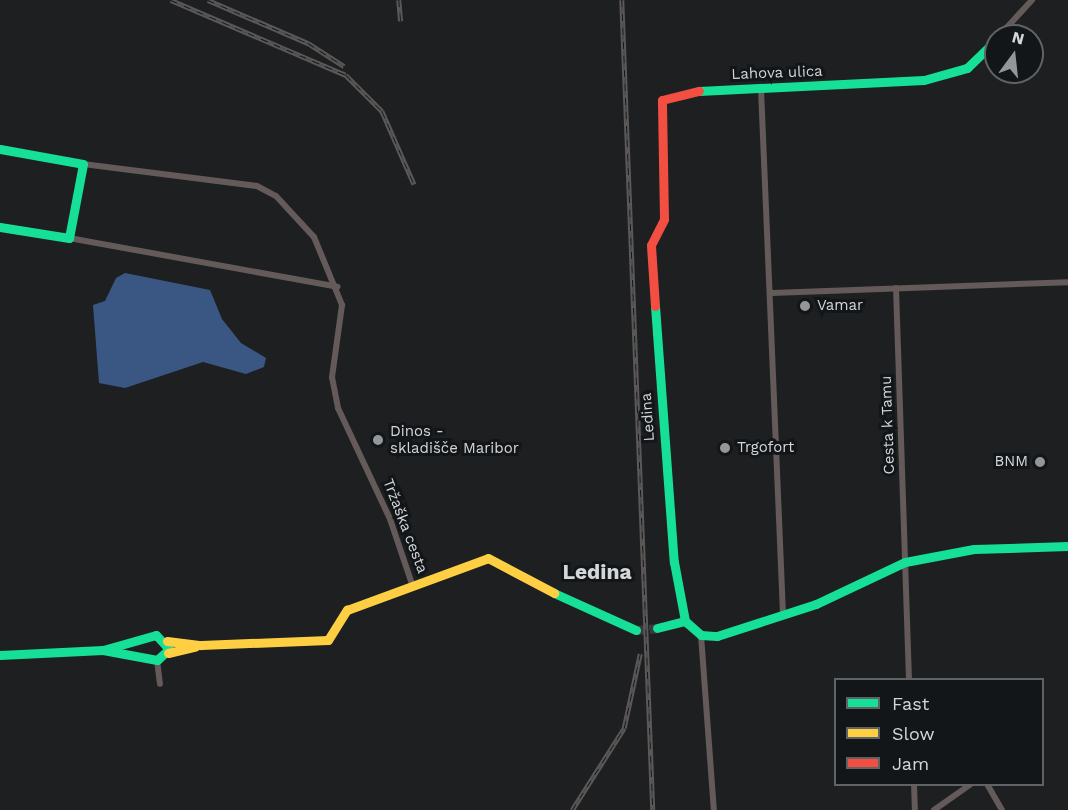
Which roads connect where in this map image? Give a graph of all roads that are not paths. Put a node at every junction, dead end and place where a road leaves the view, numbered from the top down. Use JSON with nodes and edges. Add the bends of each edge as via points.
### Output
{"nodes":[{"id":1,"x":1032,"y":0,"type":"edge"},
{"id":2,"x":1010,"y":24,"type":"edge"},
{"id":3,"x":984,"y":53,"type":"edge"},
{"id":4,"x":761,"y":88,"type":"junction"},
{"id":5,"x":0,"y":149,"type":"edge"},
{"id":6,"x":83,"y":164,"type":"junction"},
{"id":7,"x":664,"y":214,"type":"joint"},
{"id":8,"x":0,"y":226,"type":"edge"},
{"id":9,"x":69,"y":238,"type":"junction"},
{"id":10,"x":1068,"y":282,"type":"edge"},
{"id":11,"x":338,"y":287,"type":"junction"},
{"id":12,"x":896,"y":288,"type":"junction"},
{"id":13,"x":772,"y":293,"type":"junction"},
{"id":14,"x":1068,"y":546,"type":"edge"},
{"id":15,"x":905,"y":562,"type":"junction"},
{"id":16,"x":413,"y":587,"type":"junction"},
{"id":17,"x":783,"y":614,"type":"junction"},
{"id":18,"x":685,"y":621,"type":"junction"},
{"id":19,"x":657,"y":628,"type":"tunnel mouth"},
{"id":20,"x":636,"y":630,"type":"tunnel mouth"},
{"id":21,"x":701,"y":635,"type":"junction"},
{"id":22,"x":146,"y":640,"type":"junction"},
{"id":23,"x":167,"y":640,"type":"junction"},
{"id":24,"x":201,"y":645,"type":"junction"},
{"id":25,"x":103,"y":650,"type":"junction"},
{"id":26,"x":168,"y":653,"type":"junction"},
{"id":27,"x":146,"y":654,"type":"junction"},
{"id":28,"x":0,"y":655,"type":"edge"},
{"id":29,"x":157,"y":660,"type":"junction"},
{"id":30,"x":909,"y":678,"type":"edge"},
{"id":31,"x":160,"y":684,"type":"dead end"},
{"id":32,"x":914,"y":786,"type":"edge"},
{"id":33,"x":968,"y":786,"type":"edge"},
{"id":34,"x":988,"y":786,"type":"edge"},
{"id":35,"x":714,"y":810,"type":"edge"},
{"id":36,"x":915,"y":810,"type":"edge"},
{"id":37,"x":934,"y":810,"type":"edge"},
{"id":38,"x":1002,"y":810,"type":"edge"}],
"edges":[{"from":1,"to":2,"type":"street","name":"Lahova ulica"},
{"from":3,"to":4,"type":"street","name":"Lahova ulica","via":[[976,62],[942,76]]},
{"from":4,"to":7,"type":"street","name":"Lahova ulica","via":[[681,92],[662,100]]},
{"from":4,"to":13,"type":"street"},
{"from":5,"to":6,"type":"street","name":"Tržaška cesta"},
{"from":6,"to":9,"type":"street"},
{"from":6,"to":11,"type":"street","name":"Tržaška cesta","via":[[268,190],[314,237]]},
{"from":7,"to":18,"type":"street","name":"Ledina","via":[[651,245],[674,562]]},
{"from":8,"to":9,"type":"street"},
{"from":9,"to":11,"type":"street"},
{"from":10,"to":12,"type":"street"},
{"from":11,"to":16,"type":"street","name":"Tržaška cesta","via":[[342,321],[333,389]]},
{"from":12,"to":13,"type":"street"},
{"from":12,"to":15,"type":"street","name":"Cesta k Tamu"},
{"from":13,"to":17,"type":"street"},
{"from":14,"to":15,"type":"street","via":[[974,549]]},
{"from":15,"to":17,"type":"street"},
{"from":15,"to":30,"type":"street","name":"Cesta k Tamu"},
{"from":16,"to":20,"type":"street","via":[[493,558],[606,621]]},
{"from":16,"to":24,"type":"street","name":"Tržaška cesta","via":[[347,610],[328,640]]},
{"from":17,"to":21,"type":"street","via":[[724,634]]},
{"from":18,"to":19,"type":"street"},
{"from":18,"to":21,"type":"street"},
{"from":21,"to":35,"type":"street"},
{"from":22,"to":23,"type":"street","via":[[156,635]]},
{"from":22,"to":25,"type":"street"},
{"from":22,"to":27,"type":"street"},
{"from":23,"to":24,"type":"street"},
{"from":23,"to":26,"type":"street"},
{"from":24,"to":26,"type":"street"},
{"from":25,"to":27,"type":"street"},
{"from":25,"to":28,"type":"street"},
{"from":26,"to":29,"type":"street"},
{"from":27,"to":29,"type":"street"},
{"from":29,"to":31,"type":"street"},
{"from":32,"to":36,"type":"street"},
{"from":33,"to":37,"type":"street"},
{"from":34,"to":38,"type":"street"}]}
